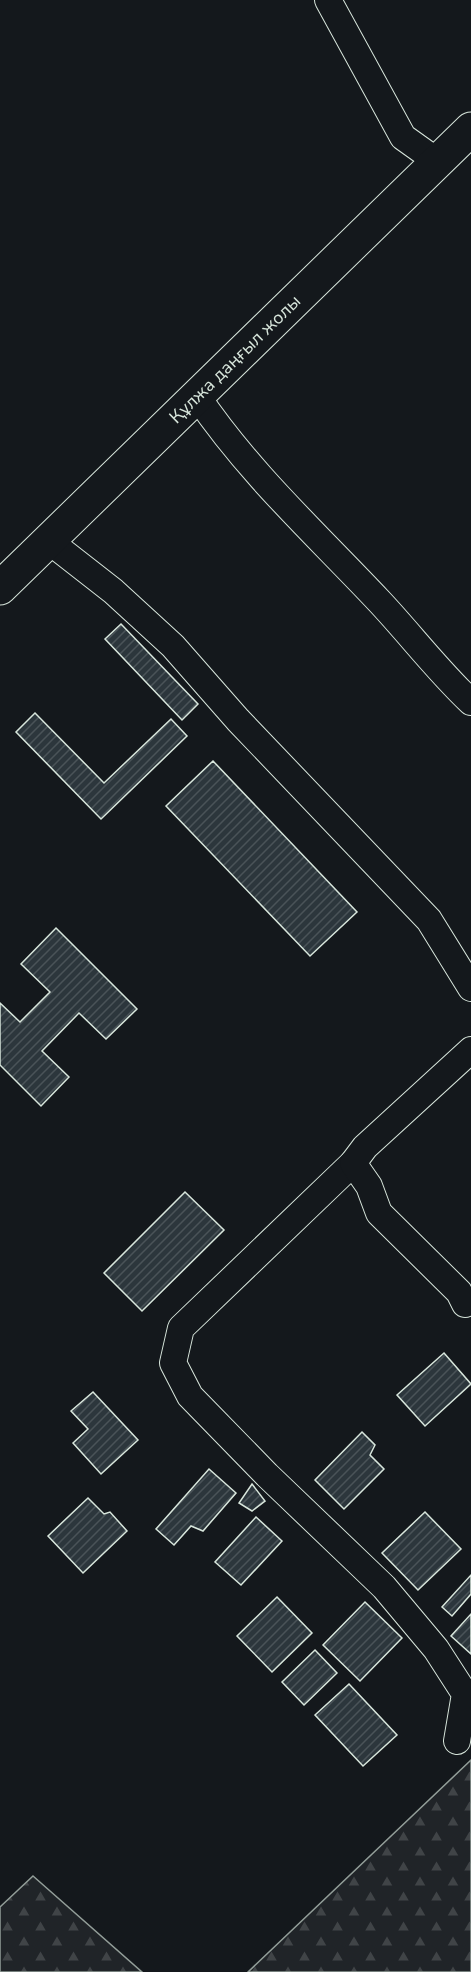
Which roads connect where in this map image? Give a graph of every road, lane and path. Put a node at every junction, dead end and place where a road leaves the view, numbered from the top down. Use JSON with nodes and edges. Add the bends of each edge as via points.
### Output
{"nodes":[{"id":1,"x":328,"y":0,"type":"edge"},
{"id":2,"x":471,"y":129,"type":"edge"},
{"id":3,"x":438,"y":162,"type":"junction"},
{"id":4,"x":197,"y":396,"type":"junction"},
{"id":5,"x":49,"y":541,"type":"junction"},
{"id":6,"x":0,"y":588,"type":"edge"},
{"id":7,"x":471,"y":702,"type":"edge"},
{"id":8,"x":471,"y":988,"type":"edge"},
{"id":9,"x":471,"y":1050,"type":"edge"},
{"id":10,"x":353,"y":1163,"type":"junction"},
{"id":11,"x":465,"y":1304,"type":"dead end"},
{"id":12,"x":457,"y":1741,"type":"dead end"}],
"edges":[{"from":1,"to":3,"type":"street","via":[[404,137]]},
{"from":2,"to":3,"type":"main road","name":"Құлжа даңғыл жолы"},
{"from":3,"to":4,"type":"main road","name":"Құлжа даңғыл жолы"},
{"from":4,"to":5,"type":"main road","name":"Құлжа даңғыл жолы"},
{"from":4,"to":7,"type":"street","via":[[227,440],[285,506],[380,601]]},
{"from":5,"to":6,"type":"main road","name":"Құлжа даңғыл жолы"},
{"from":5,"to":8,"type":"street","via":[[113,591],[172,646],[429,920]]},
{"from":9,"to":10,"type":"street","via":[[365,1147]]},
{"from":10,"to":11,"type":"street","via":[[369,1186],[379,1213],[459,1292]]},
{"from":10,"to":12,"type":"street","via":[[181,1328],[173,1363],[190,1396],[384,1587],[436,1648],[465,1694]]}]}
